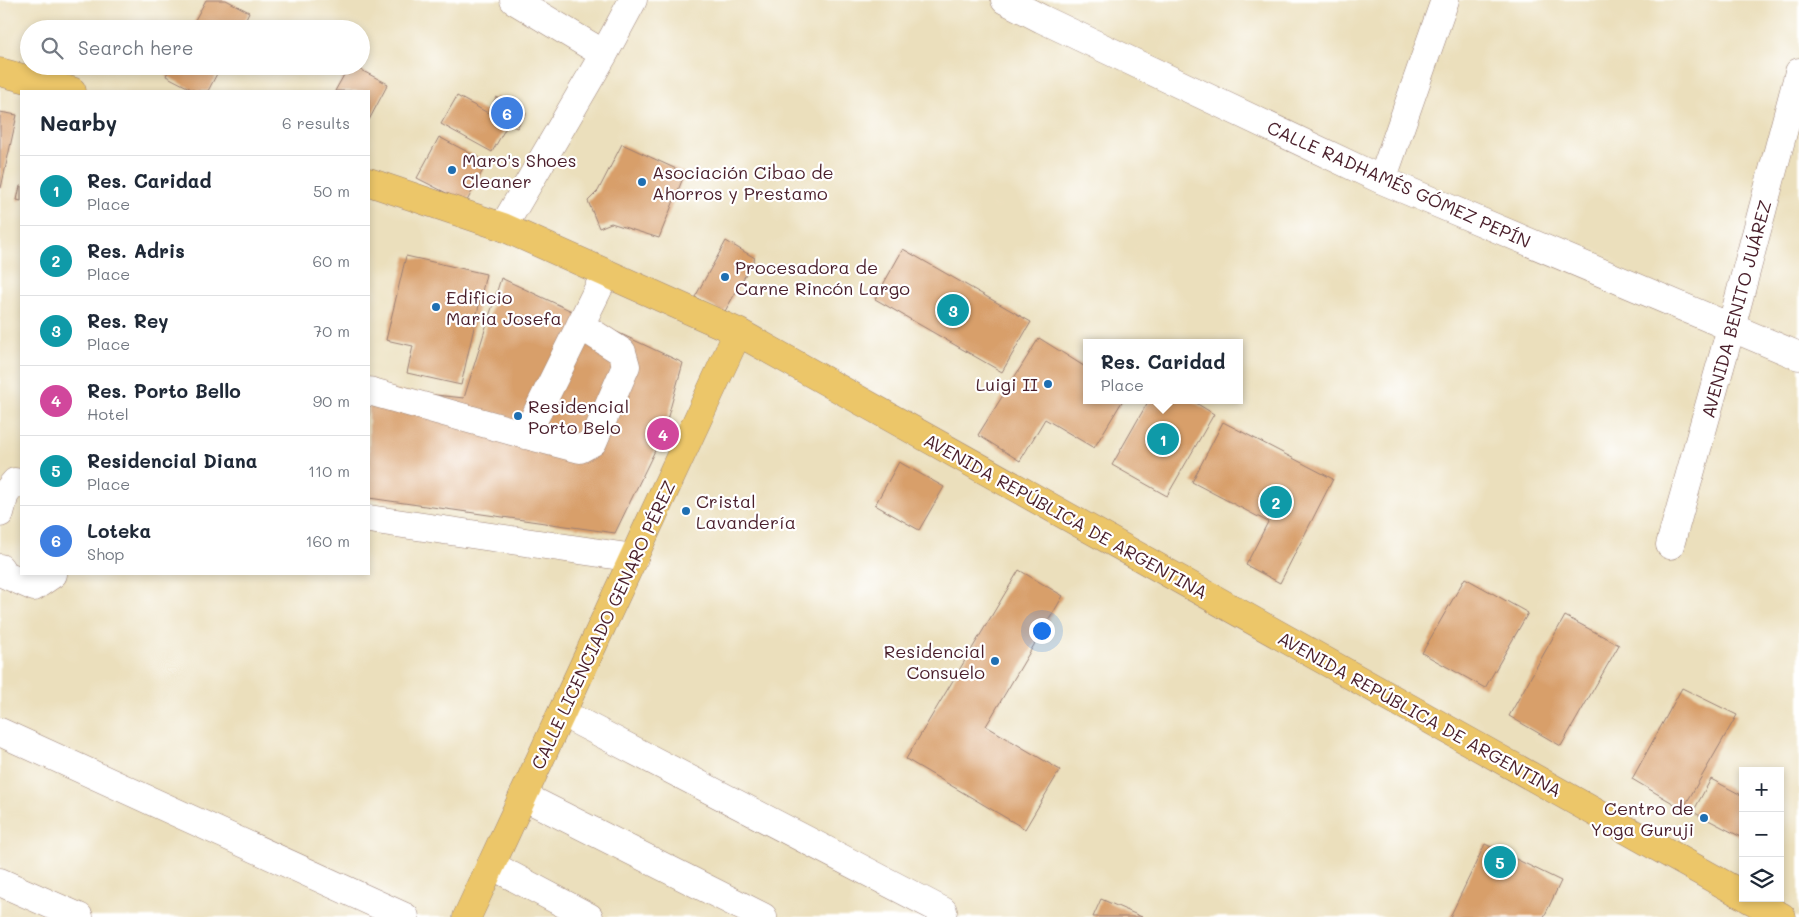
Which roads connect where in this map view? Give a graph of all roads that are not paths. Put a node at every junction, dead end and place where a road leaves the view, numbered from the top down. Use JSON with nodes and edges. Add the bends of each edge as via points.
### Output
{"nodes":[{"id":1,"x":514,"y":0,"type":"edge"},
{"id":2,"x":634,"y":0,"type":"edge"},
{"id":3,"x":1005,"y":0,"type":"edge"},
{"id":4,"x":1445,"y":0,"type":"edge"},
{"id":5,"x":604,"y":54,"type":"junction"},
{"id":6,"x":0,"y":72,"type":"edge"},
{"id":7,"x":1799,"y":72,"type":"edge"},
{"id":8,"x":68,"y":90,"type":"edge"},
{"id":9,"x":1793,"y":118,"type":"edge"},
{"id":10,"x":1382,"y":180,"type":"junction"},
{"id":11,"x":370,"y":182,"type":"edge"},
{"id":12,"x":503,"y":227,"type":"junction"},
{"id":13,"x":606,"y":273,"type":"junction"},
{"id":14,"x":580,"y":325,"type":"junction"},
{"id":15,"x":1731,"y":328,"type":"junction"},
{"id":16,"x":738,"y":332,"type":"junction"},
{"id":17,"x":1799,"y":356,"type":"edge"},
{"id":18,"x":370,"y":391,"type":"edge"},
{"id":19,"x":526,"y":435,"type":"junction"},
{"id":20,"x":20,"y":483,"type":"edge"},
{"id":21,"x":0,"y":513,"type":"edge"},
{"id":22,"x":370,"y":520,"type":"edge"},
{"id":23,"x":1670,"y":545,"type":"dead end"},
{"id":24,"x":634,"y":558,"type":"junction"},
{"id":25,"x":0,"y":568,"type":"edge"},
{"id":26,"x":52,"y":575,"type":"edge"},
{"id":27,"x":562,"y":713,"type":"junction"},
{"id":28,"x":0,"y":732,"type":"edge"},
{"id":29,"x":523,"y":796,"type":"junction"},
{"id":30,"x":491,"y":865,"type":"junction"},
{"id":31,"x":0,"y":882,"type":"edge"},
{"id":32,"x":1739,"y":893,"type":"edge"},
{"id":33,"x":1755,"y":902,"type":"edge"},
{"id":34,"x":943,"y":911,"type":"dead end"},
{"id":35,"x":78,"y":917,"type":"edge"},
{"id":36,"x":405,"y":917,"type":"edge"},
{"id":37,"x":467,"y":917,"type":"edge"},
{"id":38,"x":589,"y":917,"type":"edge"},
{"id":39,"x":763,"y":917,"type":"edge"},
{"id":40,"x":1782,"y":917,"type":"edge"}],
"edges":[{"from":1,"to":5,"type":"street"},
{"from":2,"to":5,"type":"street"},
{"from":3,"to":10,"type":"street","name":"CALLE RADHAMÉS GÓMEZ PEPÍN"},
{"from":4,"to":10,"type":"street"},
{"from":5,"to":12,"type":"street"},
{"from":6,"to":8,"type":"main road"},
{"from":7,"to":9,"type":"street","name":"AVENIDA BENITO JUÁREZ"},
{"from":9,"to":15,"type":"street","name":"AVENIDA BENITO JUÁREZ"},
{"from":10,"to":15,"type":"street","name":"CALLE RADHAMÉS GÓMEZ PEPÍN"},
{"from":11,"to":12,"type":"main road","name":"AVENIDA REPÚBLICA DE ARGENTINA"},
{"from":12,"to":13,"type":"main road","name":"AVENIDA REPÚBLICA DE ARGENTINA"},
{"from":13,"to":14,"type":"street"},
{"from":13,"to":16,"type":"main road","name":"AVENIDA REPÚBLICA DE ARGENTINA"},
{"from":14,"to":19,"type":"street"},
{"from":14,"to":19,"type":"street","via":[[622,352],[626,366],[593,442],[580,449]]},
{"from":15,"to":17,"type":"street","name":"CALLE RADHAMÉS GÓMEZ PEPÍN"},
{"from":15,"to":23,"type":"street","name":"AVENIDA BENITO JUÁREZ"},
{"from":16,"to":24,"type":"main road","name":"CALLE LICENCIADO GENARO PÉREZ"},
{"from":16,"to":32,"type":"main road","name":"AVENIDA REPÚBLICA DE ARGENTINA"},
{"from":18,"to":19,"type":"street"},
{"from":20,"to":21,"type":"street","via":[[15,482],[4,494]]},
{"from":22,"to":24,"type":"street"},
{"from":24,"to":27,"type":"main road","name":"CALLE LICENCIADO GENARO PÉREZ"},
{"from":25,"to":26,"type":"street","via":[[4,574],[34,588]]},
{"from":27,"to":29,"type":"main road","name":"CALLE LICENCIADO GENARO PÉREZ"},
{"from":27,"to":34,"type":"street"},
{"from":28,"to":36,"type":"street"},
{"from":29,"to":30,"type":"main road","name":"CALLE LICENCIADO GENARO PÉREZ"},
{"from":29,"to":39,"type":"street"},
{"from":30,"to":37,"type":"main road","name":"CALLE LICENCIADO GENARO PÉREZ"},
{"from":30,"to":38,"type":"street"},
{"from":31,"to":35,"type":"street"},
{"from":33,"to":40,"type":"main road"}]}
